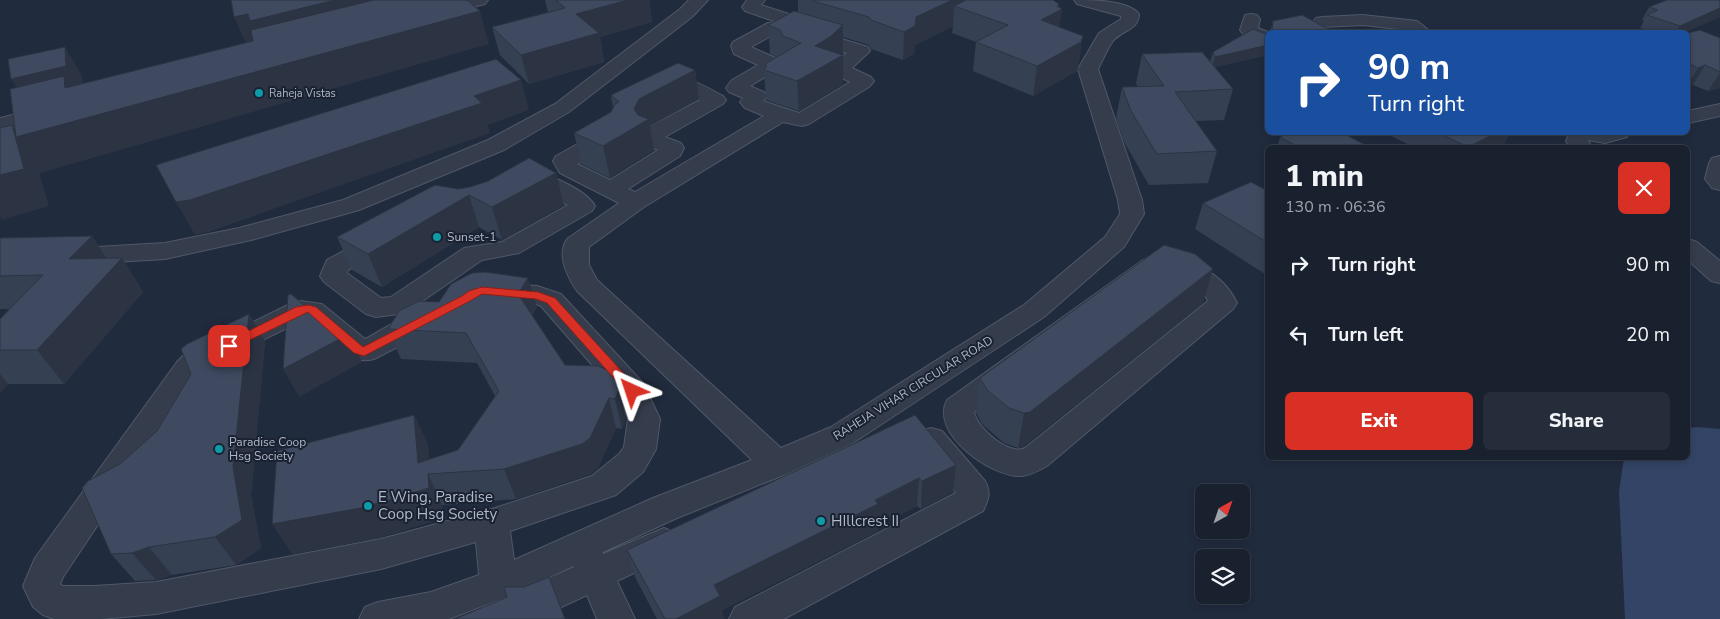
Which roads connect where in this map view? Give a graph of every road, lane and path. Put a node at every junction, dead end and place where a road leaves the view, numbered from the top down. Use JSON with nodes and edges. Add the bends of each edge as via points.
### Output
{"nodes":[{"id":1,"x":479,"y":0,"type":"edge"},
{"id":2,"x":698,"y":0,"type":"edge"},
{"id":3,"x":756,"y":0,"type":"edge"},
{"id":4,"x":1083,"y":0,"type":"edge"},
{"id":5,"x":421,"y":15,"type":"edge"},
{"id":6,"x":1251,"y":19,"type":"dead end"},
{"id":7,"x":1332,"y":30,"type":"edge"},
{"id":8,"x":1419,"y":30,"type":"edge"},
{"id":9,"x":819,"y":31,"type":"edge"},
{"id":10,"x":1265,"y":38,"type":"edge"},
{"id":11,"x":646,"y":100,"type":"edge"},
{"id":12,"x":67,"y":107,"type":"edge"},
{"id":13,"x":1720,"y":110,"type":"edge"},
{"id":14,"x":619,"y":113,"type":"edge"},
{"id":15,"x":780,"y":115,"type":"junction"},
{"id":16,"x":1690,"y":117,"type":"edge"},
{"id":17,"x":0,"y":125,"type":"edge"},
{"id":18,"x":1720,"y":163,"type":"edge"},
{"id":19,"x":1720,"y":183,"type":"edge"},
{"id":20,"x":611,"y":190,"type":"junction"},
{"id":21,"x":636,"y":202,"type":"junction"},
{"id":22,"x":548,"y":226,"type":"junction"},
{"id":23,"x":576,"y":244,"type":"junction"},
{"id":24,"x":1690,"y":249,"type":"edge"},
{"id":25,"x":0,"y":258,"type":"edge"},
{"id":26,"x":1720,"y":275,"type":"edge"},
{"id":27,"x":1034,"y":311,"type":"junction"},
{"id":28,"x":1062,"y":330,"type":"junction"},
{"id":29,"x":777,"y":464,"type":"junction"},
{"id":30,"x":492,"y":523,"type":"junction"},
{"id":31,"x":589,"y":561,"type":"junction"},
{"id":32,"x":497,"y":602,"type":"edge"},
{"id":33,"x":378,"y":619,"type":"edge"},
{"id":34,"x":616,"y":619,"type":"edge"},
{"id":35,"x":748,"y":619,"type":"edge"}],
"edges":[{"from":1,"to":5,"type":"street"},
{"from":2,"to":25,"type":"street","via":[[686,13],[562,108],[496,145],[351,206],[242,236],[165,251]]},
{"from":3,"to":9,"type":"street","via":[[751,6]]},
{"from":4,"to":27,"type":"street","name":"RAHEJA VIHAR CIRCULAR ROAD","via":[[1130,14],[1130,20],[1086,52],[1088,69],[1132,214],[1115,242]]},
{"from":6,"to":10,"type":"street","via":[[1249,30]]},
{"from":7,"to":8,"type":"street","via":[[1322,22],[1363,20],[1411,24]]},
{"from":11,"to":20,"type":"street","via":[[679,84],[716,100],[657,132],[652,139],[669,146],[672,151]]},
{"from":12,"to":17,"type":"street"},
{"from":13,"to":16,"type":"street"},
{"from":14,"to":20,"type":"street","via":[[602,122],[608,136],[564,161],[568,168]]},
{"from":15,"to":15,"type":"street","via":[[802,120],[862,83],[861,78],[841,70],[862,52],[778,27],[740,46],[741,50],[773,64],[736,88],[757,96],[750,102],[752,104]]},
{"from":15,"to":21,"type":"street"},
{"from":18,"to":19,"type":"street","via":[[1717,179]]},
{"from":20,"to":21,"type":"street"},
{"from":21,"to":23,"type":"street"},
{"from":22,"to":22,"type":"street","via":[[500,252],[473,254],[398,305],[376,308],[334,276],[336,266],[438,210],[457,206],[474,212],[535,180],[581,202],[582,206]]},
{"from":22,"to":23,"type":"street"},
{"from":23,"to":29,"type":"street","via":[[576,265],[586,285]]},
{"from":24,"to":26,"type":"street"},
{"from":27,"to":28,"type":"street"},
{"from":27,"to":29,"type":"street","name":"RAHEJA VIHAR CIRCULAR ROAD","via":[[842,435]]},
{"from":28,"to":28,"type":"street","via":[[1152,266],[1161,264],[1172,265],[1211,284],[1223,303],[1036,457],[1023,463],[1006,459],[978,443],[961,426],[958,408]]},
{"from":29,"to":31,"type":"street","name":"RAHEJA VIHAR CIRCULAR ROAD","via":[[665,508]]},
{"from":30,"to":30,"type":"street","via":[[381,554],[156,598],[56,603],[41,586],[48,569],[187,369],[193,363],[300,310],[312,310],[364,352],[482,291],[538,295],[551,300],[632,391],[644,419],[640,449],[631,463],[604,486]]},
{"from":30,"to":32,"type":"street"},
{"from":31,"to":32,"type":"street"},
{"from":31,"to":34,"type":"street"},
{"from":31,"to":35,"type":"street","via":[[914,429],[925,433],[973,490],[971,501]]},
{"from":32,"to":33,"type":"street","via":[[431,608]]}]}
